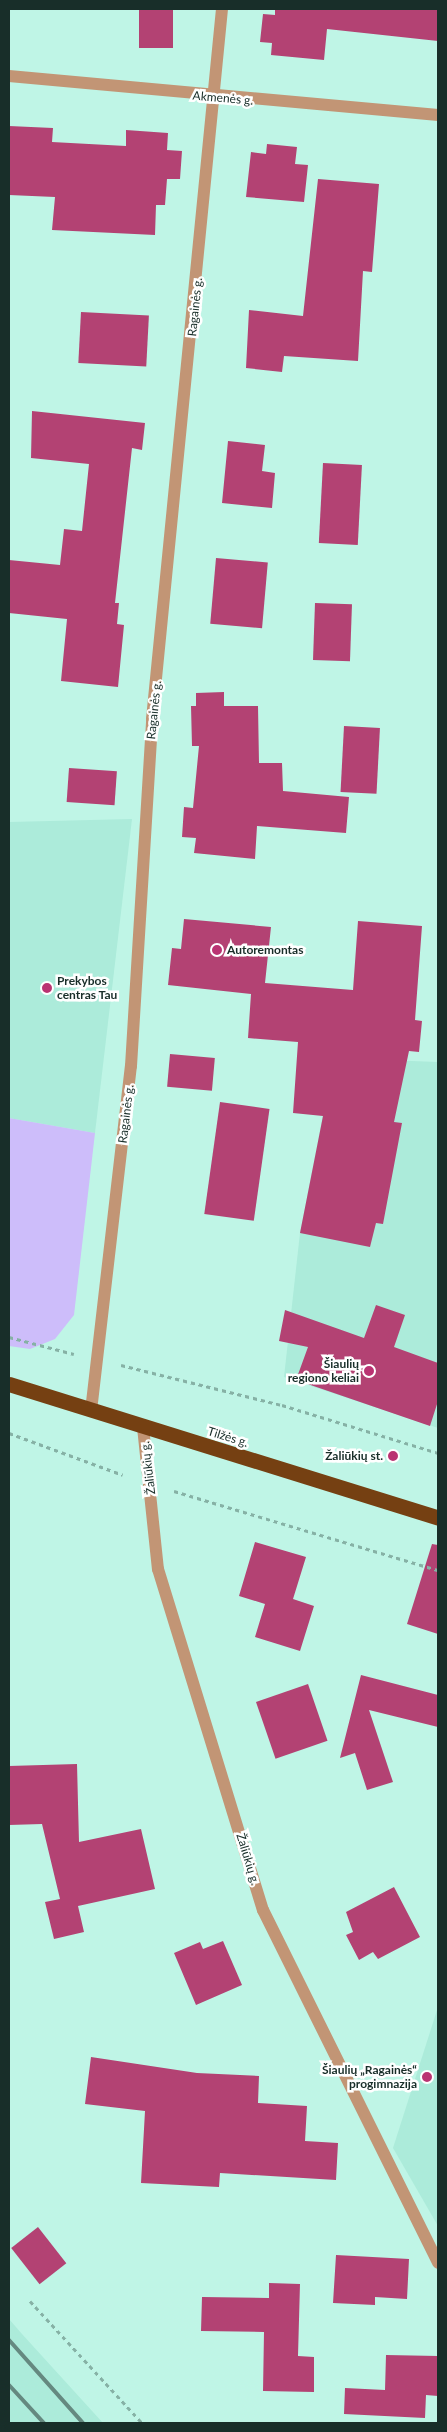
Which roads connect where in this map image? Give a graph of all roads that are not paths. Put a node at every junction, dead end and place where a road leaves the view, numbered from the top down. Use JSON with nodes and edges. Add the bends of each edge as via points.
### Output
{"nodes":[{"id":1,"x":222,"y":9,"type":"edge"},
{"id":2,"x":9,"y":76,"type":"edge"},
{"id":3,"x":216,"y":97,"type":"junction"},
{"id":4,"x":438,"y":115,"type":"edge"},
{"id":5,"x":9,"y":1384,"type":"edge"},
{"id":6,"x":91,"y":1411,"type":"junction"},
{"id":7,"x":143,"y":1427,"type":"junction"},
{"id":8,"x":438,"y":1518,"type":"edge"},
{"id":9,"x":438,"y":2263,"type":"edge"}],
"edges":[{"from":1,"to":3,"type":"street","name":"Ragainės g."},
{"from":2,"to":3,"type":"street","name":"Akmenės g."},
{"from":3,"to":4,"type":"street","name":"Akmenės g."},
{"from":3,"to":6,"type":"street","name":"Ragainės g.","via":[[152,719],[131,1066]]},
{"from":5,"to":6,"type":"highway","name":"Tilžės g."},
{"from":6,"to":7,"type":"highway","name":"Tilžės g."},
{"from":7,"to":8,"type":"highway","name":"Tilžės g."},
{"from":7,"to":9,"type":"street","name":"Žaliūkių g.","via":[[158,1569],[263,1910]]}]}
